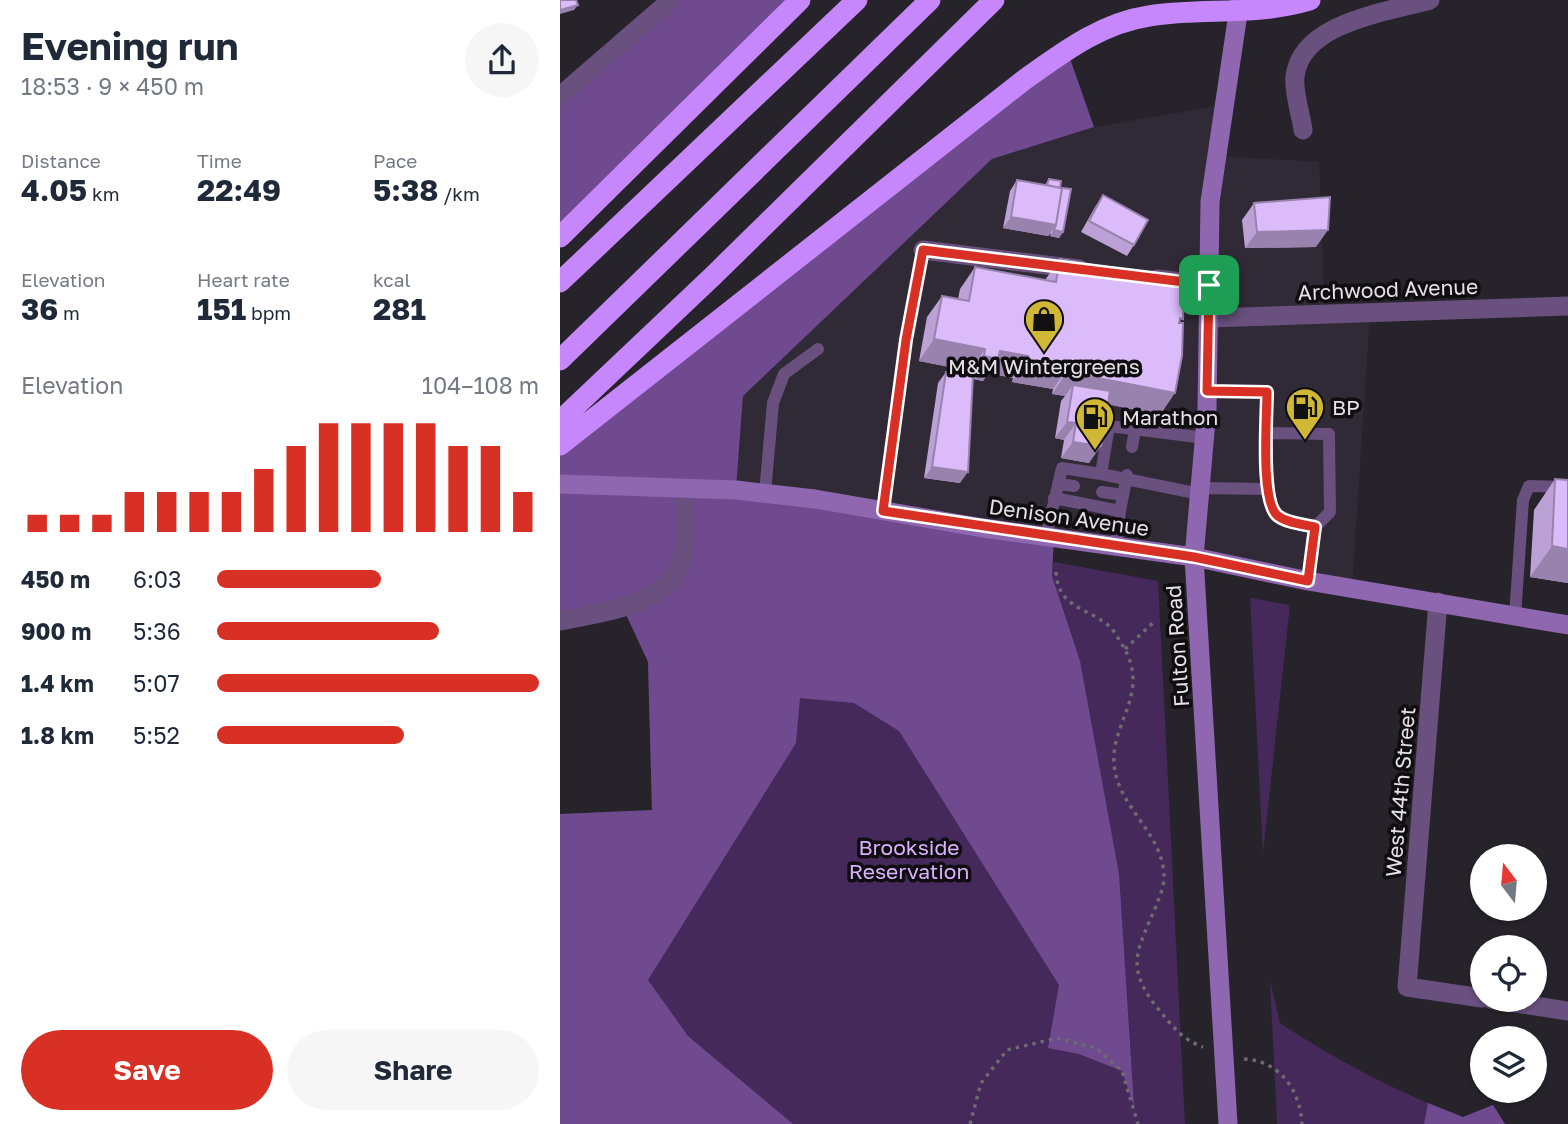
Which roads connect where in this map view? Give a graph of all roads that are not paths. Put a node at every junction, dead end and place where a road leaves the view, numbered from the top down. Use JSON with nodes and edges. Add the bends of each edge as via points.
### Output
{"nodes":[{"id":1,"x":671,"y":0,"type":"edge"},
{"id":2,"x":788,"y":0,"type":"edge"},
{"id":3,"x":800,"y":0,"type":"edge"},
{"id":4,"x":858,"y":0,"type":"edge"},
{"id":5,"x":930,"y":0,"type":"edge"},
{"id":6,"x":994,"y":0,"type":"edge"},
{"id":7,"x":1310,"y":0,"type":"edge"},
{"id":8,"x":1430,"y":0,"type":"edge"},
{"id":9,"x":1239,"y":6,"type":"edge"},
{"id":10,"x":560,"y":96,"type":"edge"},
{"id":11,"x":681,"y":116,"type":"junction"},
{"id":12,"x":1303,"y":130,"type":"dead end"},
{"id":13,"x":560,"y":237,"type":"edge"},
{"id":14,"x":923,"y":250,"type":"joint"},
{"id":15,"x":1102,"y":272,"type":"edge"},
{"id":16,"x":1144,"y":277,"type":"edge"},
{"id":17,"x":560,"y":282,"type":"edge"},
{"id":18,"x":1209,"y":285,"type":"junction"},
{"id":19,"x":1568,"y":306,"type":"edge"},
{"id":20,"x":1209,"y":318,"type":"junction"},
{"id":21,"x":818,"y":349,"type":"dead end"},
{"id":22,"x":560,"y":360,"type":"edge"},
{"id":23,"x":1207,"y":391,"type":"junction"},
{"id":24,"x":560,"y":421,"type":"edge"},
{"id":25,"x":1135,"y":430,"type":"junction"},
{"id":26,"x":1267,"y":433,"type":"junction"},
{"id":27,"x":1205,"y":438,"type":"junction"},
{"id":28,"x":560,"y":446,"type":"edge"},
{"id":29,"x":1132,"y":447,"type":"dead end"},
{"id":30,"x":1101,"y":474,"type":"junction"},
{"id":31,"x":1126,"y":478,"type":"junction"},
{"id":32,"x":560,"y":484,"type":"edge"},
{"id":33,"x":1058,"y":484,"type":"junction"},
{"id":34,"x":1074,"y":486,"type":"dead end"},
{"id":35,"x":684,"y":487,"type":"junction"},
{"id":36,"x":1568,"y":487,"type":"edge"},
{"id":37,"x":1267,"y":489,"type":"junction"},
{"id":38,"x":1200,"y":491,"type":"junction"},
{"id":39,"x":1102,"y":492,"type":"dead end"},
{"id":40,"x":765,"y":493,"type":"junction"},
{"id":41,"x":1123,"y":495,"type":"junction"},
{"id":42,"x":1054,"y":498,"type":"junction"},
{"id":43,"x":883,"y":511,"type":"junction"},
{"id":44,"x":1120,"y":511,"type":"junction"},
{"id":45,"x":1315,"y":527,"type":"junction"},
{"id":46,"x":1046,"y":537,"type":"junction"},
{"id":47,"x":1116,"y":547,"type":"junction"},
{"id":48,"x":1194,"y":557,"type":"junction"},
{"id":49,"x":1308,"y":581,"type":"junction"},
{"id":50,"x":1438,"y":602,"type":"junction"},
{"id":51,"x":1515,"y":616,"type":"junction"},
{"id":52,"x":560,"y":621,"type":"edge"},
{"id":53,"x":1568,"y":625,"type":"edge"},
{"id":54,"x":1470,"y":996,"type":"edge"},
{"id":55,"x":1547,"y":1008,"type":"edge"},
{"id":56,"x":1568,"y":1011,"type":"edge"},
{"id":57,"x":1228,"y":1124,"type":"edge"}],
"edges":[{"from":1,"to":10,"type":"street"},
{"from":2,"to":11,"type":"highway"},
{"from":3,"to":11,"type":"highway"},
{"from":4,"to":17,"type":"highway"},
{"from":5,"to":22,"type":"highway"},
{"from":6,"to":24,"type":"highway"},
{"from":7,"to":9,"type":"highway"},
{"from":8,"to":12,"type":"street","via":[[1334,28],[1312,43],[1295,77]]},
{"from":9,"to":18,"type":"main road","name":"Fulton Road","via":[[1210,202]]},
{"from":9,"to":28,"type":"highway","via":[[1146,16],[1115,25],[1067,50]]},
{"from":11,"to":13,"type":"highway"},
{"from":14,"to":15,"type":"street"},
{"from":14,"to":43,"type":"lane"},
{"from":16,"to":18,"type":"street"},
{"from":18,"to":20,"type":"main road","name":"Fulton Road"},
{"from":19,"to":20,"type":"street","name":"Archwood Avenue"},
{"from":20,"to":23,"type":"main road","name":"Fulton Road"},
{"from":21,"to":40,"type":"lane","via":[[784,374],[773,403]]},
{"from":23,"to":26,"type":"lane","via":[[1267,392]]},
{"from":23,"to":27,"type":"main road","name":"Fulton Road"},
{"from":25,"to":27,"type":"lane"},
{"from":25,"to":29,"type":"lane"},
{"from":25,"to":30,"type":"lane","via":[[1109,426]]},
{"from":26,"to":37,"type":"lane"},
{"from":26,"to":45,"type":"lane","via":[[1329,434],[1330,512]]},
{"from":27,"to":38,"type":"main road","name":"Fulton Road"},
{"from":30,"to":31,"type":"lane"},
{"from":30,"to":33,"type":"lane","via":[[1062,468]]},
{"from":31,"to":38,"type":"lane"},
{"from":31,"to":41,"type":"lane"},
{"from":32,"to":35,"type":"main road","name":"Denison Avenue"},
{"from":33,"to":34,"type":"lane"},
{"from":33,"to":42,"type":"lane"},
{"from":35,"to":40,"type":"main road","name":"Denison Avenue"},
{"from":35,"to":52,"type":"street","via":[[684,554],[671,581],[652,596],[623,607]]},
{"from":36,"to":51,"type":"lane","via":[[1529,486],[1523,500]]},
{"from":37,"to":38,"type":"lane"},
{"from":37,"to":45,"type":"lane","via":[[1270,508],[1278,517]]},
{"from":38,"to":48,"type":"main road","name":"Fulton Road"},
{"from":39,"to":41,"type":"lane"},
{"from":40,"to":43,"type":"main road","name":"Denison Avenue"},
{"from":41,"to":44,"type":"lane"},
{"from":42,"to":44,"type":"lane"},
{"from":42,"to":46,"type":"lane"},
{"from":43,"to":46,"type":"main road","name":"Denison Avenue"},
{"from":44,"to":47,"type":"lane"},
{"from":45,"to":49,"type":"lane"},
{"from":46,"to":47,"type":"main road","name":"Denison Avenue"},
{"from":47,"to":48,"type":"main road","name":"Denison Avenue"},
{"from":48,"to":49,"type":"main road","name":"Denison Avenue"},
{"from":48,"to":57,"type":"main road","name":"Fulton Road"},
{"from":49,"to":50,"type":"main road","name":"Denison Avenue"},
{"from":50,"to":51,"type":"main road","name":"Denison Avenue"},
{"from":50,"to":54,"type":"street","name":"West 44th Street","via":[[1407,987]]},
{"from":51,"to":53,"type":"main road","name":"Denison Avenue"},
{"from":55,"to":56,"type":"street"}]}
